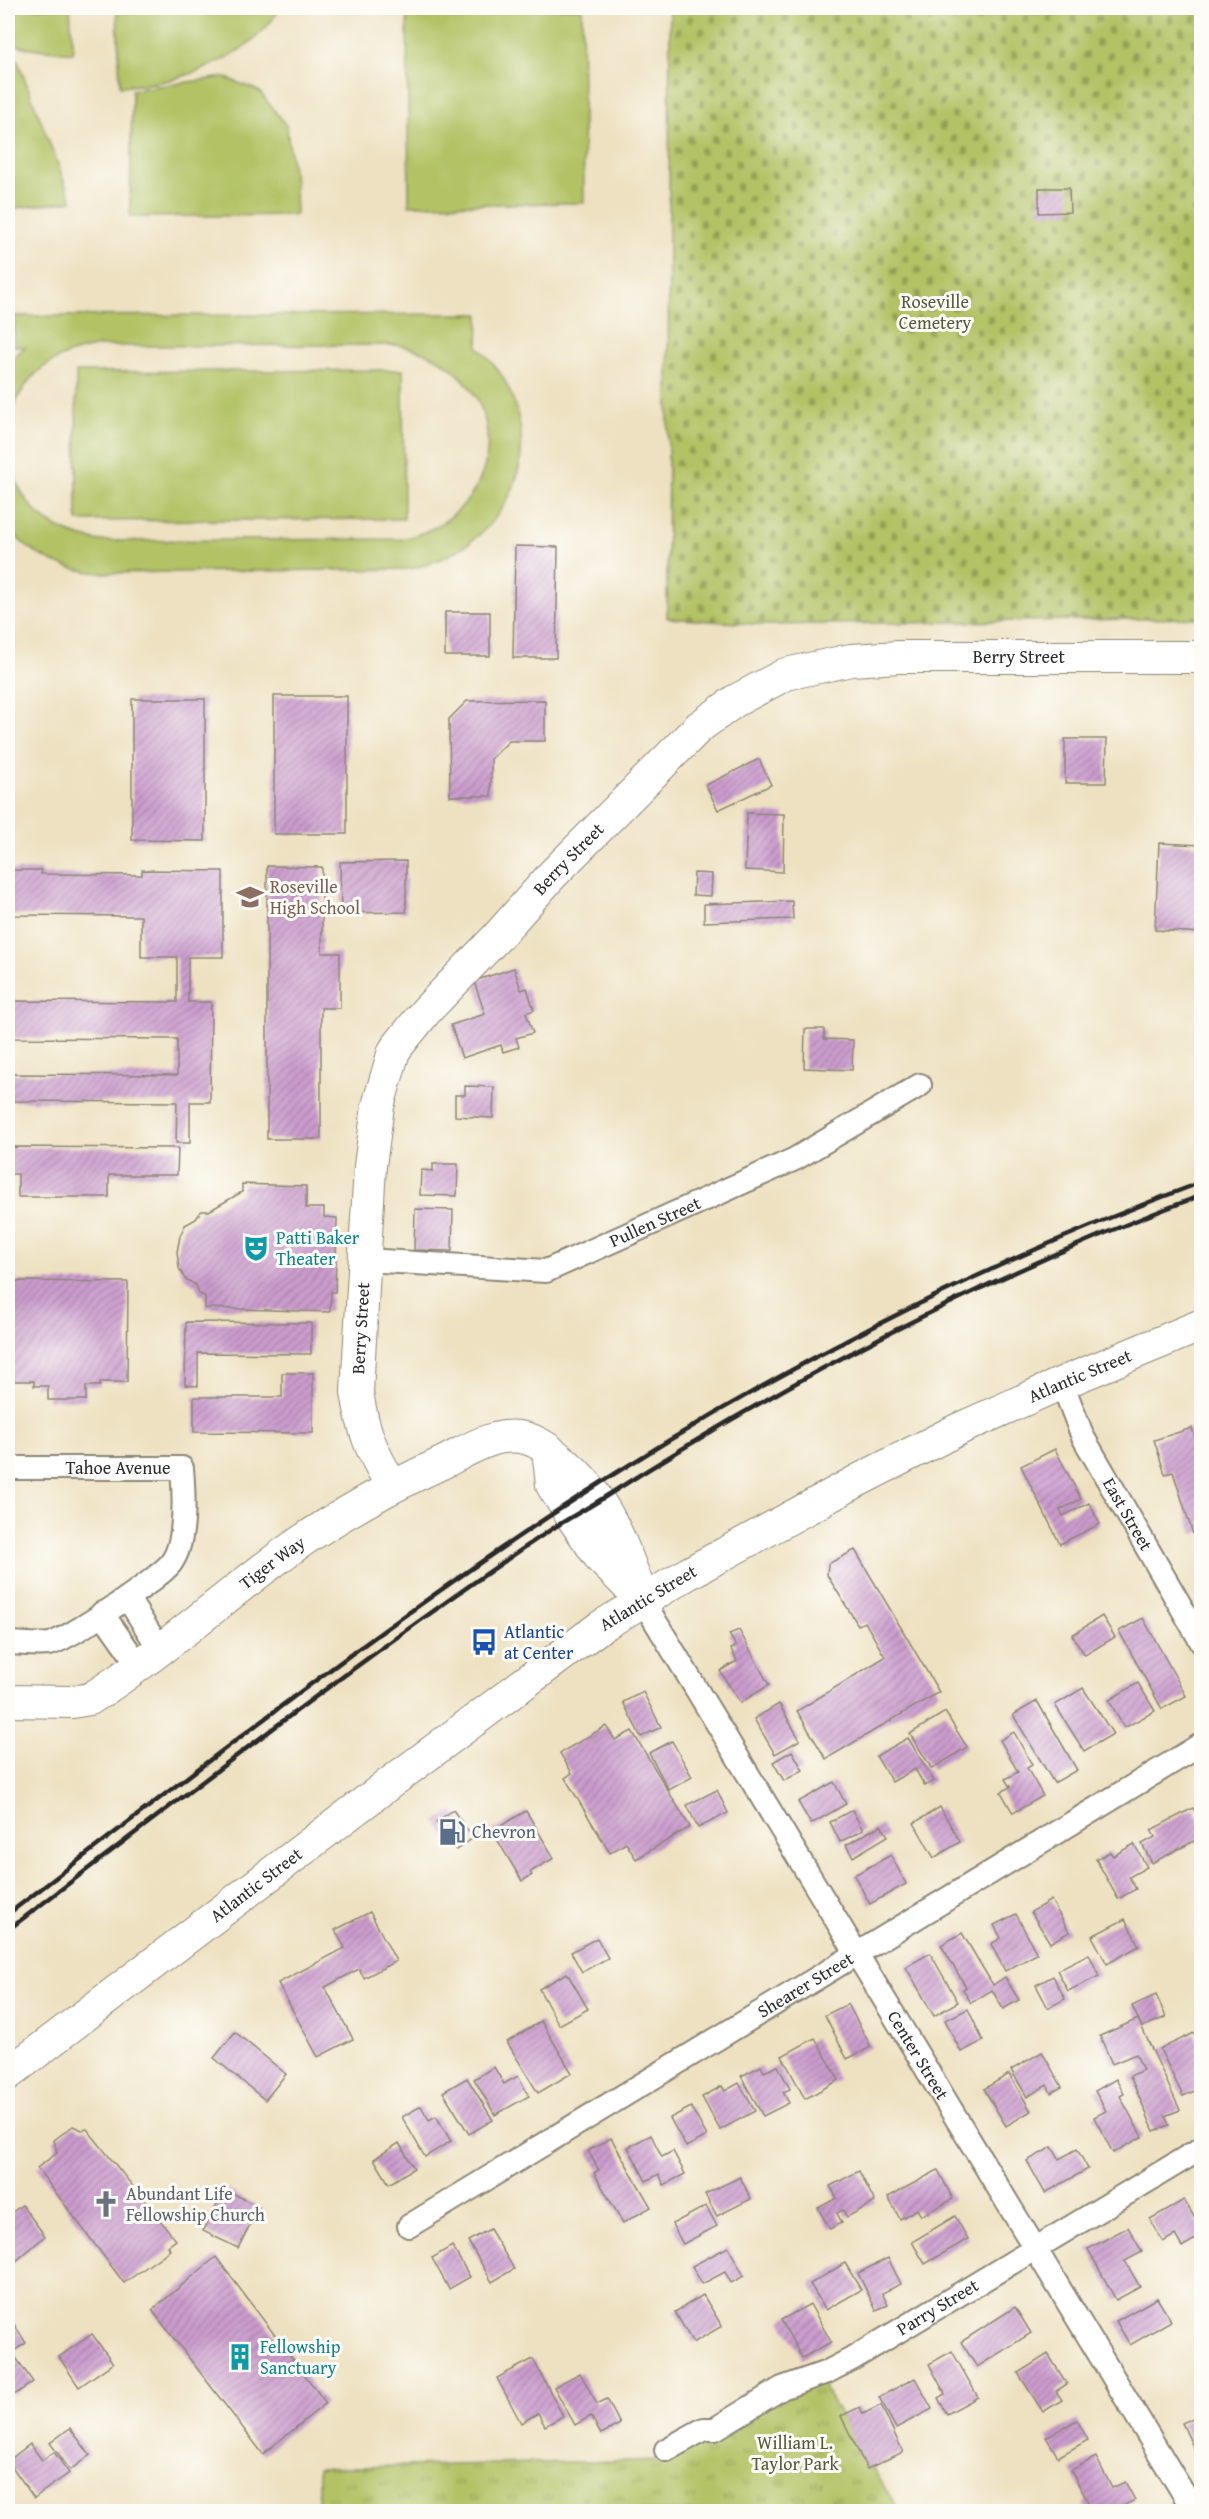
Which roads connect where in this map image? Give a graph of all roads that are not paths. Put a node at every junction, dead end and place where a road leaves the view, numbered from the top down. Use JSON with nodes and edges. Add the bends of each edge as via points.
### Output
{"nodes":[{"id":1,"x":1202,"y":657,"type":"edge"},
{"id":2,"x":920,"y":1085,"type":"dead end"},
{"id":3,"x":366,"y":1260,"type":"junction"},
{"id":4,"x":1202,"y":1325,"type":"edge"},
{"id":5,"x":1062,"y":1383,"type":"junction"},
{"id":6,"x":8,"y":1468,"type":"edge"},
{"id":7,"x":392,"y":1486,"type":"junction"},
{"id":8,"x":128,"y":1599,"type":"junction"},
{"id":9,"x":644,"y":1601,"type":"junction"},
{"id":10,"x":102,"y":1613,"type":"junction"},
{"id":11,"x":1202,"y":1642,"type":"edge"},
{"id":12,"x":8,"y":1643,"type":"edge"},
{"id":13,"x":149,"y":1656,"type":"junction"},
{"id":14,"x":8,"y":1701,"type":"edge"},
{"id":15,"x":1202,"y":1744,"type":"edge"},
{"id":16,"x":856,"y":1953,"type":"junction"},
{"id":17,"x":8,"y":2074,"type":"edge"},
{"id":18,"x":1202,"y":2148,"type":"edge"},
{"id":19,"x":409,"y":2226,"type":"dead end"},
{"id":20,"x":1035,"y":2248,"type":"junction"},
{"id":21,"x":666,"y":2450,"type":"dead end"},
{"id":22,"x":1197,"y":2506,"type":"edge"}],
"edges":[{"from":1,"to":3,"type":"street","name":"Berry Street","via":[[851,660],[786,674],[735,700],[699,727],[553,874],[394,1051],[378,1106],[370,1166]]},
{"from":2,"to":3,"type":"street","name":"Pullen Street","via":[[795,1159],[546,1270]]},
{"from":3,"to":7,"type":"street","name":"Berry Street","via":[[357,1392],[362,1424],[373,1455]]},
{"from":4,"to":5,"type":"street","name":"Atlantic Street"},
{"from":5,"to":9,"type":"street","name":"Atlantic Street","via":[[859,1480]]},
{"from":5,"to":11,"type":"street","name":"East Street","via":[[1083,1437]]},
{"from":6,"to":8,"type":"street","name":"Tahoe Avenue","via":[[182,1468],[182,1532],[172,1562]]},
{"from":7,"to":9,"type":"street","name":"Tiger Way","via":[[487,1441],[507,1437],[537,1442],[591,1489],[605,1509]]},
{"from":7,"to":13,"type":"street","name":"Tiger Way","via":[[288,1551]]},
{"from":8,"to":10,"type":"street","name":"Tahoe Avenue"},
{"from":8,"to":13,"type":"street"},
{"from":9,"to":16,"type":"street","name":"Center Street"},
{"from":9,"to":17,"type":"street","name":"Atlantic Street","via":[[600,1627],[394,1780]]},
{"from":10,"to":12,"type":"street","name":"Tahoe Avenue","via":[[51,1644]]},
{"from":10,"to":13,"type":"street"},
{"from":13,"to":14,"type":"street","name":"Tiger Way","via":[[90,1699]]},
{"from":15,"to":16,"type":"street","name":"Shearer Street"},
{"from":16,"to":19,"type":"street","name":"Shearer Street"},
{"from":16,"to":20,"type":"street","name":"Center Street"},
{"from":18,"to":20,"type":"street","name":"Parry Street"},
{"from":20,"to":21,"type":"street","name":"Parry Street","via":[[852,2359],[782,2388],[715,2429],[704,2429]]},
{"from":20,"to":22,"type":"street","name":"Center Street"}]}
